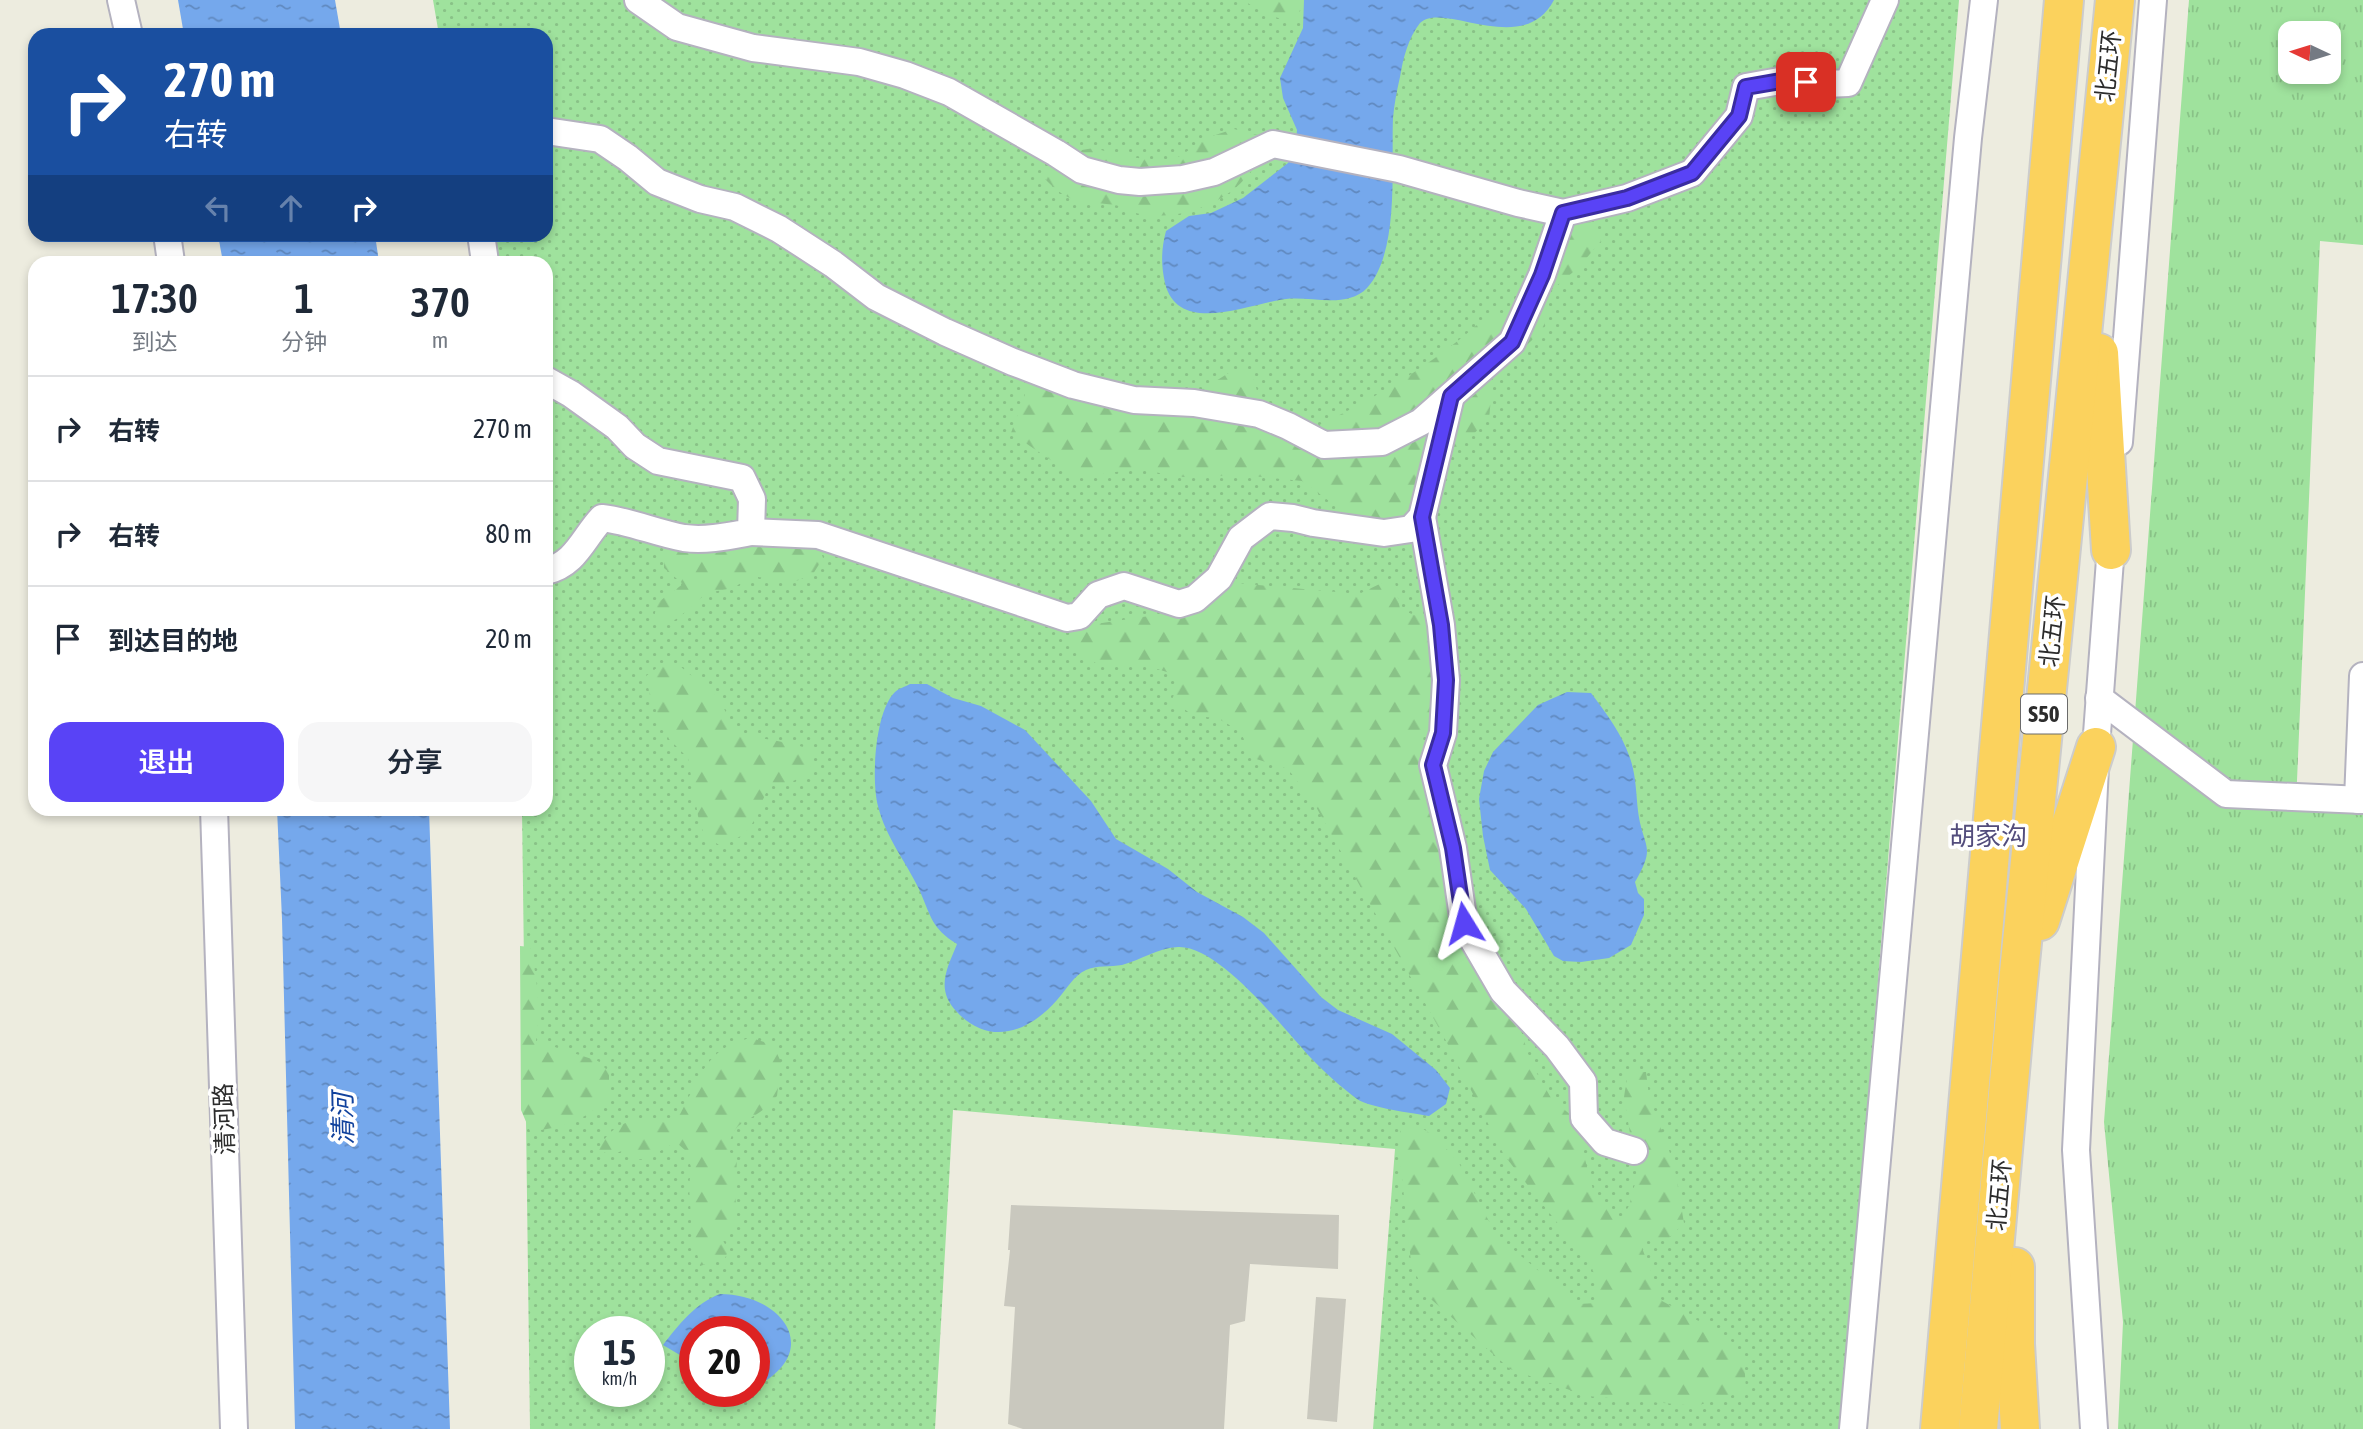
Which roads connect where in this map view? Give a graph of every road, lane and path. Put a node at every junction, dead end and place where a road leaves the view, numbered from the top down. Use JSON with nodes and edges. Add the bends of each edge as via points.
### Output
{"nodes":[{"id":1,"x":121,"y":0,"type":"edge"},
{"id":2,"x":638,"y":0,"type":"edge"},
{"id":3,"x":1885,"y":0,"type":"edge"},
{"id":4,"x":1984,"y":0,"type":"edge"},
{"id":5,"x":2064,"y":0,"type":"edge"},
{"id":6,"x":2115,"y":0,"type":"edge"},
{"id":7,"x":2153,"y":0,"type":"edge"},
{"id":8,"x":127,"y":28,"type":"edge"},
{"id":9,"x":553,"y":132,"type":"edge"},
{"id":10,"x":1563,"y":213,"type":"junction"},
{"id":11,"x":2091,"y":235,"type":"junction"},
{"id":12,"x":553,"y":384,"type":"edge"},
{"id":13,"x":1451,"y":396,"type":"junction"},
{"id":14,"x":1422,"y":517,"type":"junction"},
{"id":15,"x":751,"y":532,"type":"junction"},
{"id":16,"x":2111,"y":550,"type":"junction"},
{"id":17,"x":553,"y":570,"type":"edge"},
{"id":18,"x":2363,"y":676,"type":"edge"},
{"id":19,"x":2099,"y":698,"type":"junction"},
{"id":20,"x":2096,"y":747,"type":"junction"},
{"id":21,"x":2360,"y":800,"type":"edge"},
{"id":22,"x":214,"y":816,"type":"edge"},
{"id":23,"x":2015,"y":1008,"type":"junction"},
{"id":24,"x":1634,"y":1151,"type":"dead end"},
{"id":25,"x":234,"y":1429,"type":"edge"},
{"id":26,"x":1853,"y":1429,"type":"edge"},
{"id":27,"x":1940,"y":1429,"type":"edge"},
{"id":28,"x":1978,"y":1429,"type":"edge"},
{"id":29,"x":2021,"y":1429,"type":"edge"},
{"id":30,"x":2094,"y":1429,"type":"edge"}],
"edges":[{"from":1,"to":8,"type":"street"},
{"from":2,"to":10,"type":"street","via":[[677,27],[753,48],[859,62],[905,75],[949,92],[1082,170],[1119,180],[1183,179],[1214,172],[1273,144],[1399,169]]},
{"from":3,"to":10,"type":"street","via":[[1849,83],[1786,80],[1746,87],[1739,116],[1692,173],[1627,198]]},
{"from":4,"to":26,"type":"street"},
{"from":5,"to":27,"type":"highway","name":"北五环","number":"S50"},
{"from":6,"to":11,"type":"highway","name":"北五环","number":"S50"},
{"from":7,"to":16,"type":"street"},
{"from":9,"to":13,"type":"street","via":[[600,139],[657,182],[735,207],[779,229],[876,297],[945,332],[1073,385],[1134,400],[1194,403],[1259,414],[1324,445],[1382,442],[1421,422]]},
{"from":10,"to":13,"type":"street","via":[[1512,342]]},
{"from":11,"to":16,"type":"highway"},
{"from":11,"to":23,"type":"highway","name":"北五环","number":"S50"},
{"from":12,"to":15,"type":"street","via":[[658,461],[742,478],[752,499]]},
{"from":13,"to":14,"type":"street"},
{"from":14,"to":15,"type":"street","via":[[1411,529],[1384,533],[1270,516],[1241,538],[1219,578],[1195,599],[1179,604],[1124,586],[1098,595],[1079,616],[1067,618],[818,535]]},
{"from":14,"to":24,"type":"street","via":[[1446,680],[1443,733],[1433,765],[1453,848],[1464,923],[1503,991],[1558,1047],[1583,1082],[1584,1118],[1605,1142]]},
{"from":15,"to":17,"type":"street","via":[[685,538],[602,518],[582,547]]},
{"from":16,"to":19,"type":"street"},
{"from":18,"to":21,"type":"street"},
{"from":19,"to":20,"type":"street"},
{"from":19,"to":21,"type":"street","via":[[2226,794]]},
{"from":20,"to":23,"type":"highway"},
{"from":20,"to":30,"type":"street","via":[[2076,1150]]},
{"from":22,"to":25,"type":"street","name":"清河路"},
{"from":23,"to":28,"type":"highway","name":"北五环","number":"S50"},
{"from":23,"to":29,"type":"highway","via":[[2015,1344]]}]}
